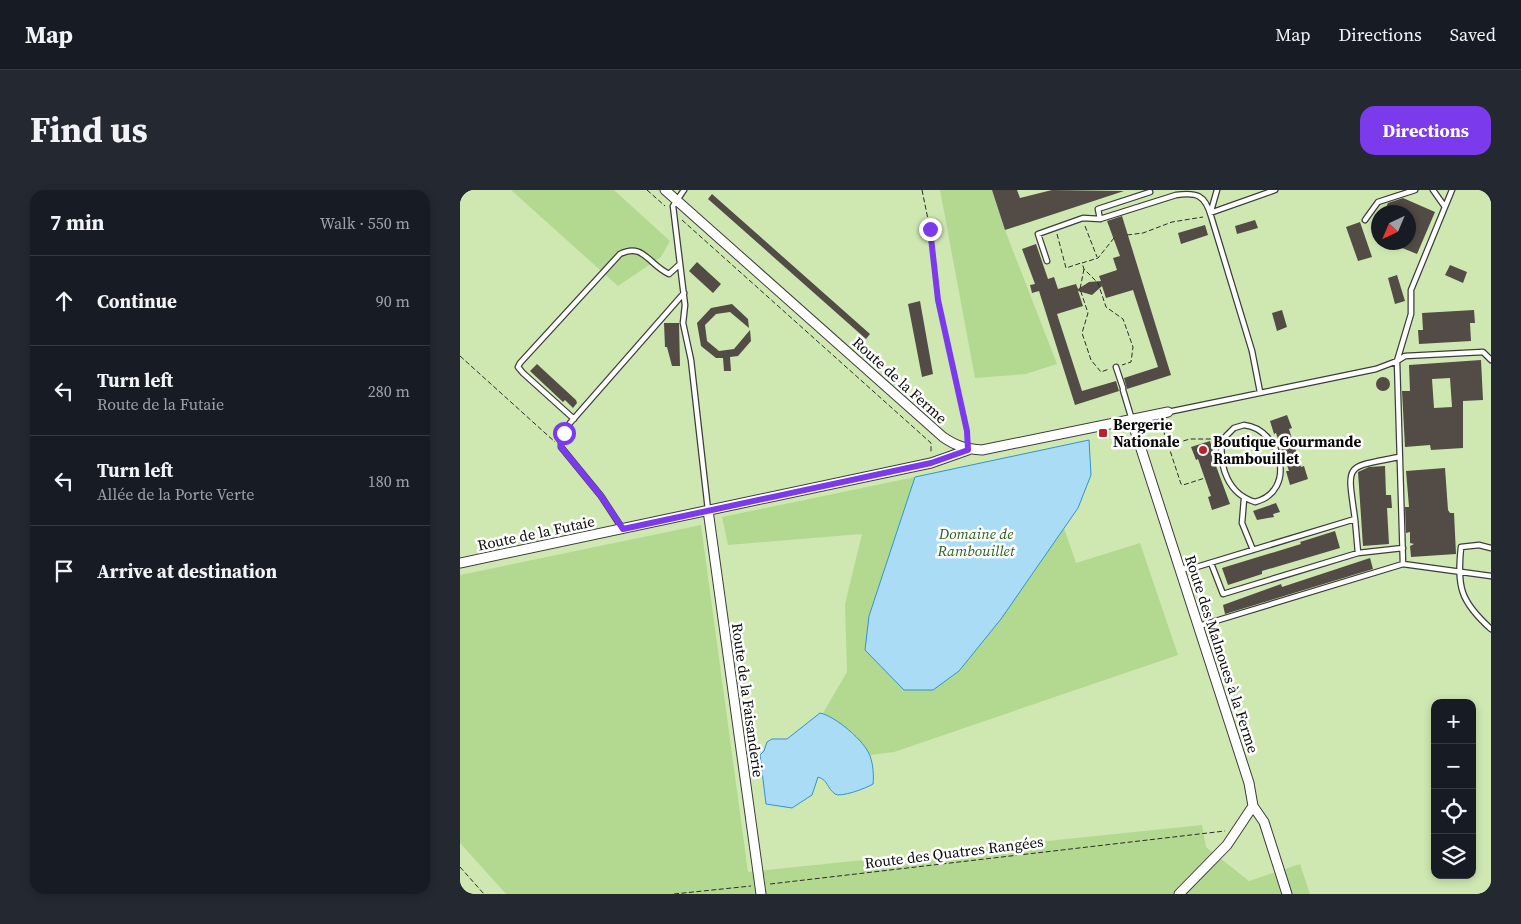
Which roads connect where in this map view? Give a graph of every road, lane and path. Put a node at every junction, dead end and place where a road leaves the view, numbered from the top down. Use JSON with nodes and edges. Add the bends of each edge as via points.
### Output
{"nodes":[{"id":1,"x":647,"y":190,"type":"edge"},
{"id":2,"x":665,"y":190,"type":"edge"},
{"id":3,"x":684,"y":190,"type":"edge"},
{"id":4,"x":922,"y":190,"type":"edge"},
{"id":5,"x":1217,"y":190,"type":"edge"},
{"id":6,"x":1275,"y":190,"type":"edge"},
{"id":7,"x":1415,"y":190,"type":"edge"},
{"id":8,"x":1433,"y":190,"type":"edge"},
{"id":9,"x":1452,"y":190,"type":"edge"},
{"id":10,"x":1150,"y":192,"type":"dead end"},
{"id":11,"x":676,"y":200,"type":"junction"},
{"id":12,"x":1444,"y":207,"type":"junction"},
{"id":13,"x":674,"y":214,"type":"junction"},
{"id":14,"x":1211,"y":214,"type":"junction"},
{"id":15,"x":1100,"y":219,"type":"junction"},
{"id":16,"x":1365,"y":220,"type":"dead end"},
{"id":17,"x":1087,"y":230,"type":"dead end"},
{"id":18,"x":1127,"y":235,"type":"dead end"},
{"id":19,"x":1114,"y":238,"type":"dead end"},
{"id":20,"x":1059,"y":239,"type":"dead end"},
{"id":21,"x":1098,"y":258,"type":"junction"},
{"id":22,"x":1047,"y":261,"type":"dead end"},
{"id":23,"x":1082,"y":263,"type":"junction"},
{"id":24,"x":680,"y":264,"type":"junction"},
{"id":25,"x":1084,"y":268,"type":"junction"},
{"id":26,"x":684,"y":292,"type":"junction"},
{"id":27,"x":460,"y":356,"type":"edge"},
{"id":28,"x":1491,"y":360,"type":"edge"},
{"id":29,"x":1397,"y":361,"type":"junction"},
{"id":30,"x":1116,"y":367,"type":"junction"},
{"id":31,"x":1260,"y":392,"type":"junction"},
{"id":32,"x":1168,"y":412,"type":"joint"},
{"id":33,"x":1158,"y":415,"type":"junction"},
{"id":34,"x":574,"y":419,"type":"junction"},
{"id":35,"x":1132,"y":421,"type":"junction"},
{"id":36,"x":1222,"y":440,"type":"junction"},
{"id":37,"x":1168,"y":446,"type":"junction"},
{"id":38,"x":561,"y":447,"type":"junction"},
{"id":39,"x":968,"y":450,"type":"junction"},
{"id":40,"x":1399,"y":457,"type":"junction"},
{"id":41,"x":931,"y":463,"type":"junction"},
{"id":42,"x":1204,"y":478,"type":"dead end"},
{"id":43,"x":1244,"y":499,"type":"junction"},
{"id":44,"x":708,"y":510,"type":"junction"},
{"id":45,"x":1355,"y":519,"type":"junction"},
{"id":46,"x":623,"y":529,"type":"junction"},
{"id":47,"x":1402,"y":548,"type":"junction"},
{"id":48,"x":1491,"y":548,"type":"edge"},
{"id":49,"x":1253,"y":550,"type":"junction"},
{"id":50,"x":1358,"y":553,"type":"junction"},
{"id":51,"x":460,"y":563,"type":"edge"},
{"id":52,"x":1211,"y":563,"type":"junction"},
{"id":53,"x":1403,"y":564,"type":"junction"},
{"id":54,"x":1180,"y":568,"type":"junction"},
{"id":55,"x":1458,"y":572,"type":"junction"},
{"id":56,"x":1491,"y":576,"type":"edge"},
{"id":57,"x":1199,"y":626,"type":"junction"},
{"id":58,"x":1491,"y":629,"type":"edge"},
{"id":59,"x":1253,"y":806,"type":"junction"},
{"id":60,"x":1236,"y":829,"type":"junction"},
{"id":61,"x":460,"y":867,"type":"edge"},
{"id":62,"x":761,"y":889,"type":"edge"},
{"id":63,"x":484,"y":894,"type":"edge"},
{"id":64,"x":674,"y":894,"type":"edge"},
{"id":65,"x":1179,"y":894,"type":"edge"},
{"id":66,"x":1287,"y":894,"type":"edge"}],
"edges":[{"from":1,"to":13,"type":"path"},
{"from":2,"to":11,"type":"street","name":"Route de la Ferme"},
{"from":3,"to":11,"type":"lane"},
{"from":4,"to":39,"type":"path","via":[[938,300],[963,412]]},
{"from":5,"to":14,"type":"lane"},
{"from":6,"to":14,"type":"lane"},
{"from":7,"to":16,"type":"lane","via":[[1378,202]]},
{"from":8,"to":12,"type":"lane"},
{"from":9,"to":12,"type":"lane"},
{"from":10,"to":15,"type":"lane","via":[[1098,209]]},
{"from":11,"to":13,"type":"lane"},
{"from":11,"to":39,"type":"street","name":"Route de la Ferme","via":[[943,437]]},
{"from":12,"to":29,"type":"lane","via":[[1411,290],[1411,314]]},
{"from":13,"to":24,"type":"lane"},
{"from":13,"to":41,"type":"path","via":[[931,443]]},
{"from":14,"to":15,"type":"lane","via":[[1207,202],[1199,195],[1187,193]]},
{"from":14,"to":18,"type":"path"},
{"from":14,"to":31,"type":"lane","via":[[1252,351]]},
{"from":15,"to":22,"type":"lane","via":[[1083,218],[1038,234]]},
{"from":17,"to":21,"type":"path"},
{"from":19,"to":21,"type":"path"},
{"from":20,"to":23,"type":"path","via":[[1066,268]]},
{"from":21,"to":23,"type":"path"},
{"from":23,"to":25,"type":"path"},
{"from":24,"to":26,"type":"lane"},
{"from":24,"to":34,"type":"lane","via":[[669,274],[639,251],[630,249],[620,254],[520,363],[518,367],[523,373]]},
{"from":25,"to":30,"type":"path","via":[[1098,283],[1106,307],[1123,319],[1133,348],[1131,362]]},
{"from":25,"to":30,"type":"path","via":[[1080,289],[1088,313],[1082,333],[1091,360],[1101,372]]},
{"from":26,"to":34,"type":"lane"},
{"from":26,"to":44,"type":"lane","via":[[684,323]]},
{"from":27,"to":38,"type":"path"},
{"from":28,"to":29,"type":"lane","via":[[1482,352],[1405,356]]},
{"from":29,"to":31,"type":"lane"},
{"from":29,"to":40,"type":"lane"},
{"from":30,"to":35,"type":"lane"},
{"from":31,"to":32,"type":"lane"},
{"from":32,"to":33,"type":"street"},
{"from":33,"to":35,"type":"street"},
{"from":33,"to":37,"type":"path"},
{"from":34,"to":38,"type":"lane","via":[[564,433]]},
{"from":35,"to":39,"type":"street"},
{"from":35,"to":54,"type":"street","name":"Route des Malnoues à la Ferme"},
{"from":36,"to":37,"type":"path","via":[[1190,439]]},
{"from":36,"to":43,"type":"lane","via":[[1224,474],[1235,492]]},
{"from":36,"to":43,"type":"lane","via":[[1234,428],[1254,426],[1266,435],[1276,452],[1280,472],[1278,487],[1264,500]]},
{"from":37,"to":42,"type":"path","via":[[1181,484]]},
{"from":38,"to":46,"type":"lane"},
{"from":39,"to":41,"type":"street","name":"Route de la Futaie"},
{"from":40,"to":45,"type":"lane","via":[[1357,466],[1352,470],[1350,481]]},
{"from":40,"to":47,"type":"lane"},
{"from":41,"to":44,"type":"street","name":"Route de la Futaie"},
{"from":43,"to":49,"type":"lane","via":[[1242,523]]},
{"from":44,"to":46,"type":"street","name":"Route de la Futaie"},
{"from":44,"to":62,"type":"street","name":"Route de la Faisanderie"},
{"from":45,"to":49,"type":"lane"},
{"from":45,"to":50,"type":"lane"},
{"from":46,"to":51,"type":"street","name":"Route de la Futaie"},
{"from":47,"to":50,"type":"lane"},
{"from":47,"to":53,"type":"lane"},
{"from":48,"to":55,"type":"lane","via":[[1479,545],[1461,547]]},
{"from":49,"to":52,"type":"lane"},
{"from":50,"to":52,"type":"lane","via":[[1223,594]]},
{"from":52,"to":54,"type":"lane","via":[[1190,569]]},
{"from":53,"to":55,"type":"lane"},
{"from":53,"to":57,"type":"lane"},
{"from":54,"to":57,"type":"street","name":"Route des Malnoues à la Ferme"},
{"from":55,"to":56,"type":"lane"},
{"from":55,"to":58,"type":"lane","via":[[1462,595]]},
{"from":57,"to":59,"type":"street","name":"Route des Malnoues à la Ferme","via":[[1249,783]]},
{"from":59,"to":60,"type":"street"},
{"from":59,"to":66,"type":"street","name":"Route des Malnoues à la Ferme","via":[[1264,822]]},
{"from":60,"to":62,"type":"path","name":"Route des Quatres Rangées"},
{"from":60,"to":65,"type":"street","via":[[1227,845]]},
{"from":61,"to":63,"type":"path"},
{"from":62,"to":64,"type":"path","name":"Route des Quatres Rangées"}]}
